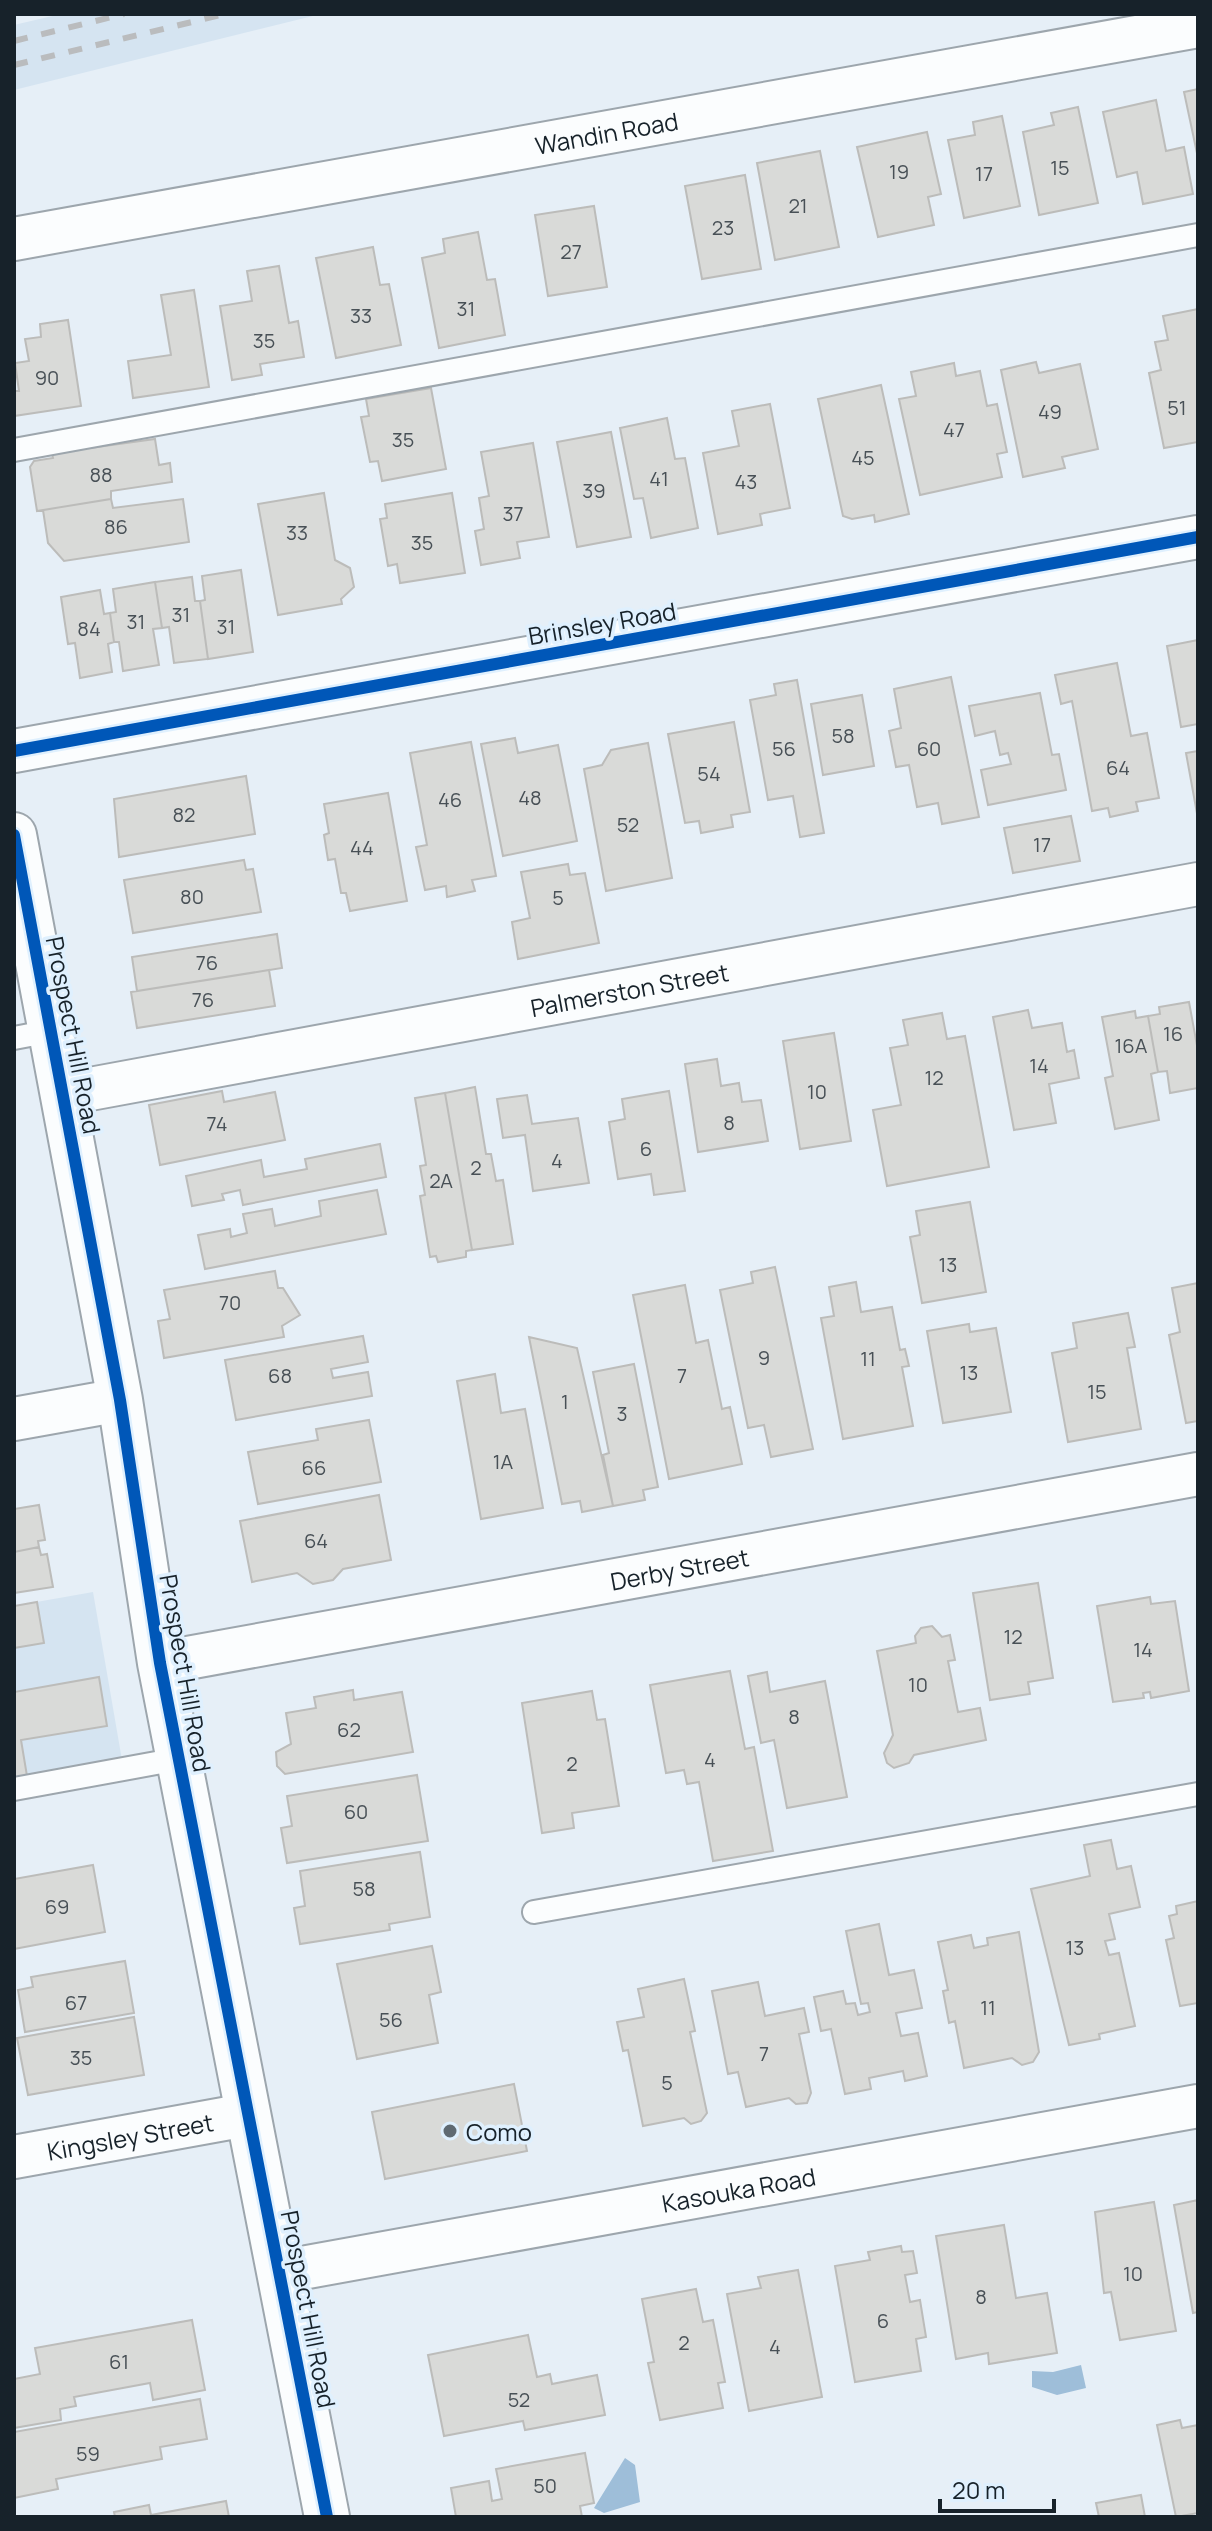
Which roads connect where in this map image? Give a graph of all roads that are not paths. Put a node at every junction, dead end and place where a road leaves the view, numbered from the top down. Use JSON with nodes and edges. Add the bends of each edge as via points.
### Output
{"nodes":[{"id":1,"x":1198,"y":26,"type":"edge"},
{"id":2,"x":1198,"y":235,"type":"edge"},
{"id":3,"x":14,"y":239,"type":"edge"},
{"id":4,"x":14,"y":450,"type":"edge"},
{"id":5,"x":1198,"y":537,"type":"edge"},
{"id":6,"x":14,"y":751,"type":"edge"},
{"id":7,"x":14,"y":835,"type":"edge"},
{"id":8,"x":1198,"y":884,"type":"edge"},
{"id":9,"x":32,"y":1034,"type":"edge"},
{"id":10,"x":63,"y":1094,"type":"junction"},
{"id":11,"x":120,"y":1400,"type":"junction"},
{"id":12,"x":14,"y":1419,"type":"edge"},
{"id":13,"x":1198,"y":1474,"type":"edge"},
{"id":14,"x":160,"y":1663,"type":"junction"},
{"id":15,"x":178,"y":1759,"type":"junction"},
{"id":16,"x":14,"y":1789,"type":"edge"},
{"id":17,"x":1198,"y":1794,"type":"edge"},
{"id":18,"x":534,"y":1912,"type":"dead end"},
{"id":19,"x":1198,"y":2106,"type":"edge"},
{"id":20,"x":246,"y":2115,"type":"junction"},
{"id":21,"x":14,"y":2157,"type":"edge"},
{"id":22,"x":280,"y":2272,"type":"junction"},
{"id":23,"x":327,"y":2517,"type":"edge"}],
"edges":[{"from":1,"to":3,"type":"street","name":"Wandin Road"},
{"from":2,"to":4,"type":"lane"},
{"from":5,"to":6,"type":"street","name":"Brinsley Road"},
{"from":7,"to":9,"type":"street","name":"Prospect Hill Road"},
{"from":8,"to":10,"type":"street","name":"Palmerston Street"},
{"from":9,"to":10,"type":"street","name":"Prospect Hill Road"},
{"from":10,"to":11,"type":"street","name":"Prospect Hill Road"},
{"from":11,"to":12,"type":"street"},
{"from":11,"to":14,"type":"street","name":"Prospect Hill Road"},
{"from":13,"to":14,"type":"street","name":"Derby Street"},
{"from":14,"to":15,"type":"street","name":"Prospect Hill Road"},
{"from":15,"to":16,"type":"lane"},
{"from":15,"to":20,"type":"street","name":"Prospect Hill Road"},
{"from":17,"to":18,"type":"lane"},
{"from":19,"to":22,"type":"street","name":"Kasouka Road"},
{"from":20,"to":21,"type":"street","name":"Kingsley Street"},
{"from":20,"to":22,"type":"street","name":"Prospect Hill Road"},
{"from":22,"to":23,"type":"street","name":"Prospect Hill Road"}]}
